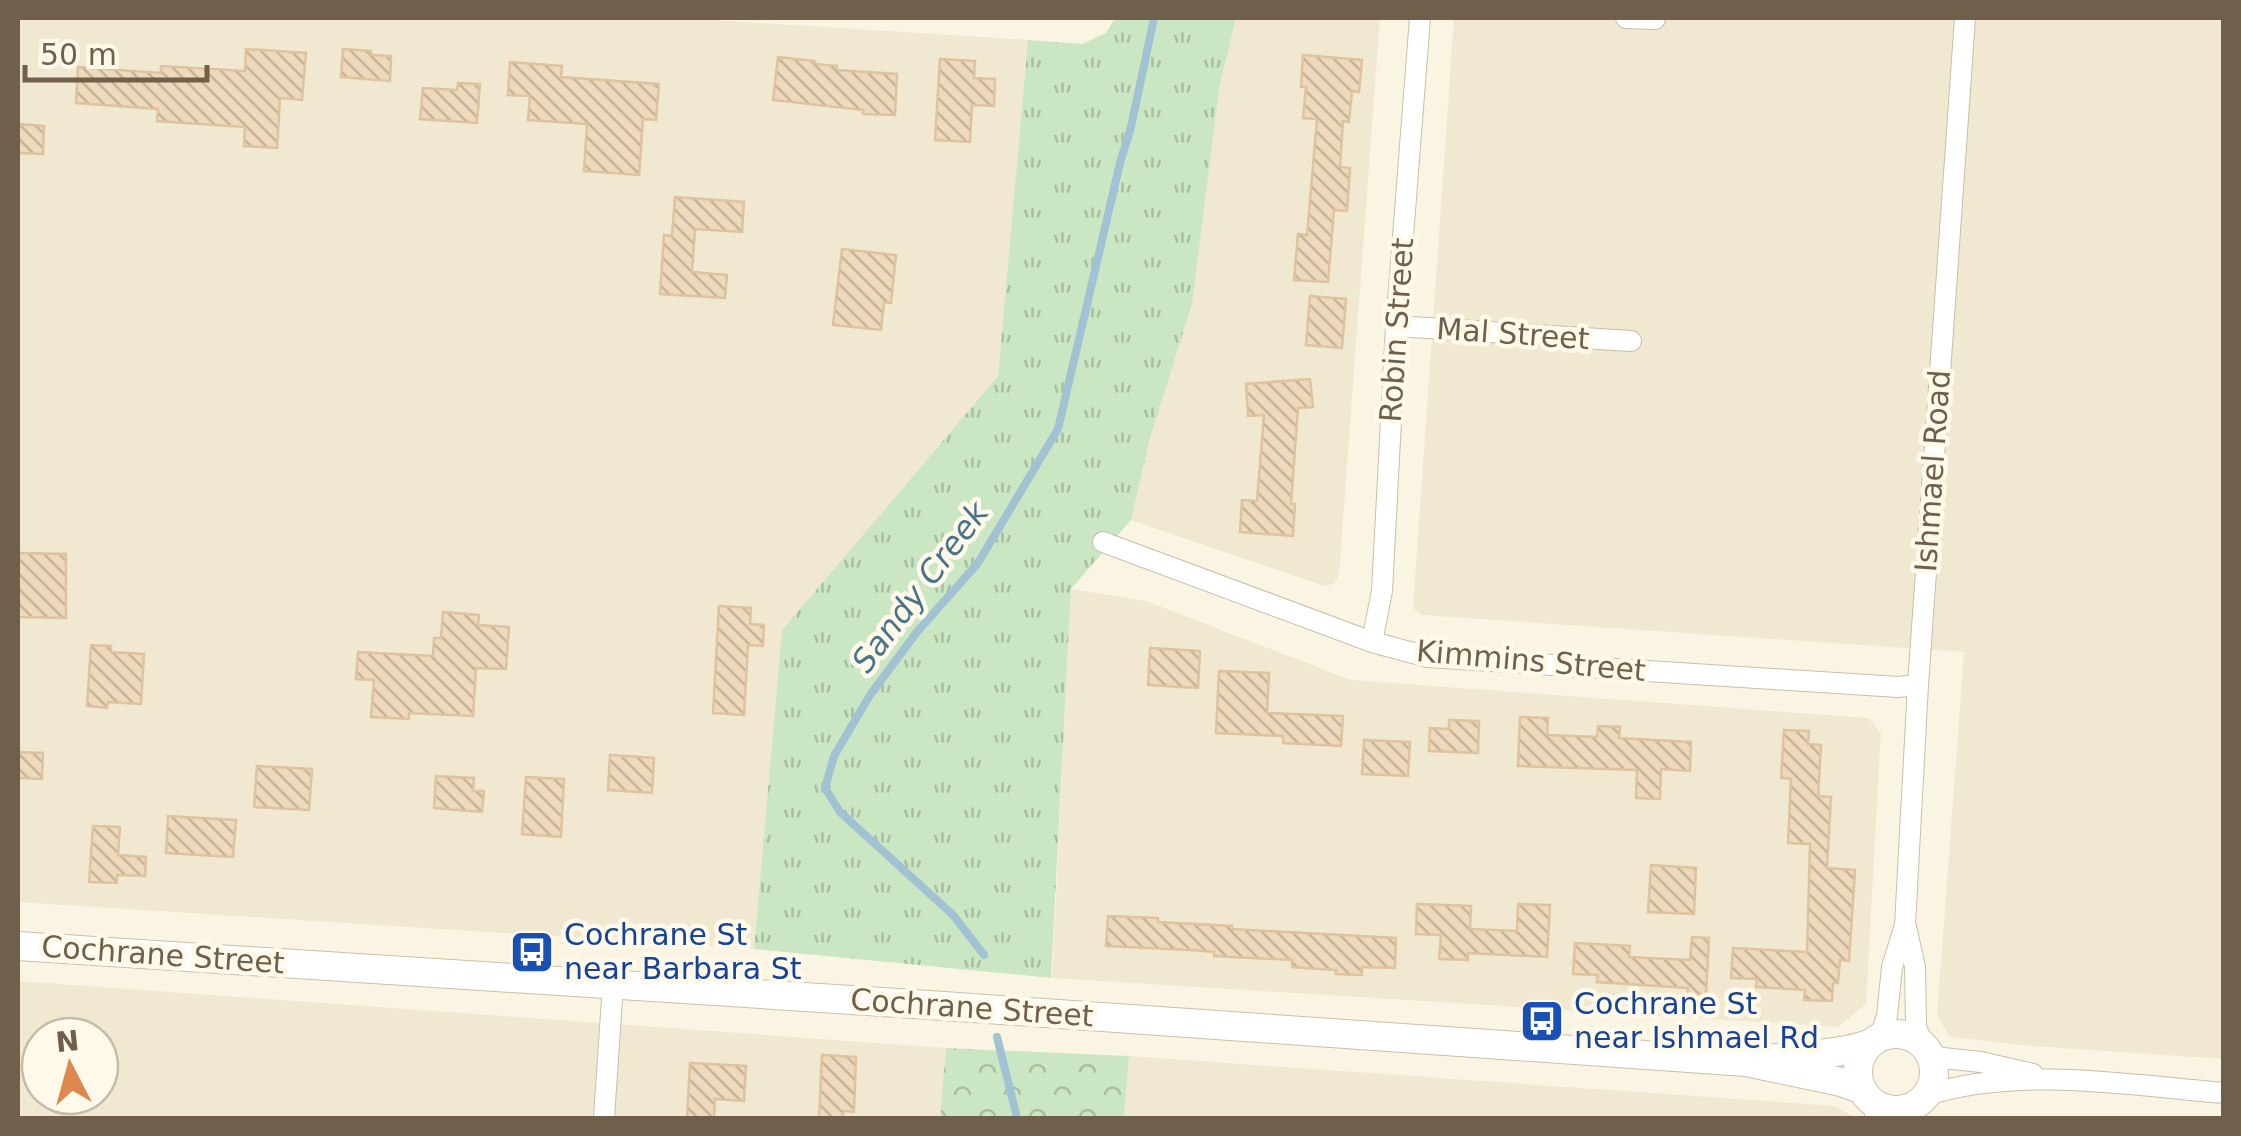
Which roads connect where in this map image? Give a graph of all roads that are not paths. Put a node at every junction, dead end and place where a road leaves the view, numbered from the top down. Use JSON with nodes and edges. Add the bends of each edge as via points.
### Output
{"nodes":[{"id":1,"x":1420,"y":18,"type":"edge"},
{"id":2,"x":1626,"y":18,"type":"edge"},
{"id":3,"x":1964,"y":18,"type":"edge"},
{"id":4,"x":1655,"y":20,"type":"edge"},
{"id":5,"x":1396,"y":326,"type":"junction"},
{"id":6,"x":1630,"y":341,"type":"dead end"},
{"id":7,"x":1103,"y":542,"type":"dead end"},
{"id":8,"x":1372,"y":642,"type":"junction"},
{"id":9,"x":1918,"y":684,"type":"junction"},
{"id":10,"x":1905,"y":925,"type":"junction"},
{"id":11,"x":18,"y":946,"type":"edge"},
{"id":12,"x":613,"y":984,"type":"junction"},
{"id":13,"x":1874,"y":1040,"type":"junction"},
{"id":14,"x":1927,"y":1050,"type":"junction"},
{"id":15,"x":1746,"y":1062,"type":"junction"},
{"id":16,"x":2059,"y":1080,"type":"junction"},
{"id":17,"x":2224,"y":1093,"type":"edge"},
{"id":18,"x":1870,"y":1103,"type":"edge"},
{"id":19,"x":1918,"y":1106,"type":"edge"},
{"id":20,"x":604,"y":1118,"type":"edge"}],
"edges":[{"from":1,"to":5,"type":"street","name":"Robin Street"},
{"from":2,"to":4,"type":"street"},
{"from":3,"to":9,"type":"street","name":"Ishmael Road"},
{"from":5,"to":6,"type":"street","name":"Mal Street"},
{"from":5,"to":8,"type":"street","name":"Robin Street","via":[[1382,591]]},
{"from":7,"to":8,"type":"street","name":"Kimmins Street"},
{"from":8,"to":9,"type":"street","name":"Kimmins Street","via":[[1428,657]]},
{"from":9,"to":10,"type":"street","name":"Ishmael Road"},
{"from":10,"to":13,"type":"street","name":"Ishmael Road","via":[[1887,1016]]},
{"from":10,"to":14,"type":"street","name":"Ishmael Road","via":[[1915,967],[1916,1027]]},
{"from":11,"to":12,"type":"street","name":"Cochrane Street"},
{"from":12,"to":15,"type":"street","name":"Cochrane Street"},
{"from":12,"to":20,"type":"street"},
{"from":13,"to":14,"type":"street","via":[[1902,1033]]},
{"from":13,"to":15,"type":"street","name":"Cochrane Street","via":[[1852,1050]]},
{"from":13,"to":18,"type":"street","via":[[1858,1062],[1858,1080]]},
{"from":14,"to":16,"type":"street"},
{"from":14,"to":19,"type":"street","via":[[1934,1083]]},
{"from":15,"to":18,"type":"street","name":"Cochrane Street","via":[[1842,1082]]},
{"from":16,"to":17,"type":"street"},
{"from":16,"to":19,"type":"street","via":[[1979,1084]]},
{"from":18,"to":19,"type":"street","via":[[1895,1110]]}]}
